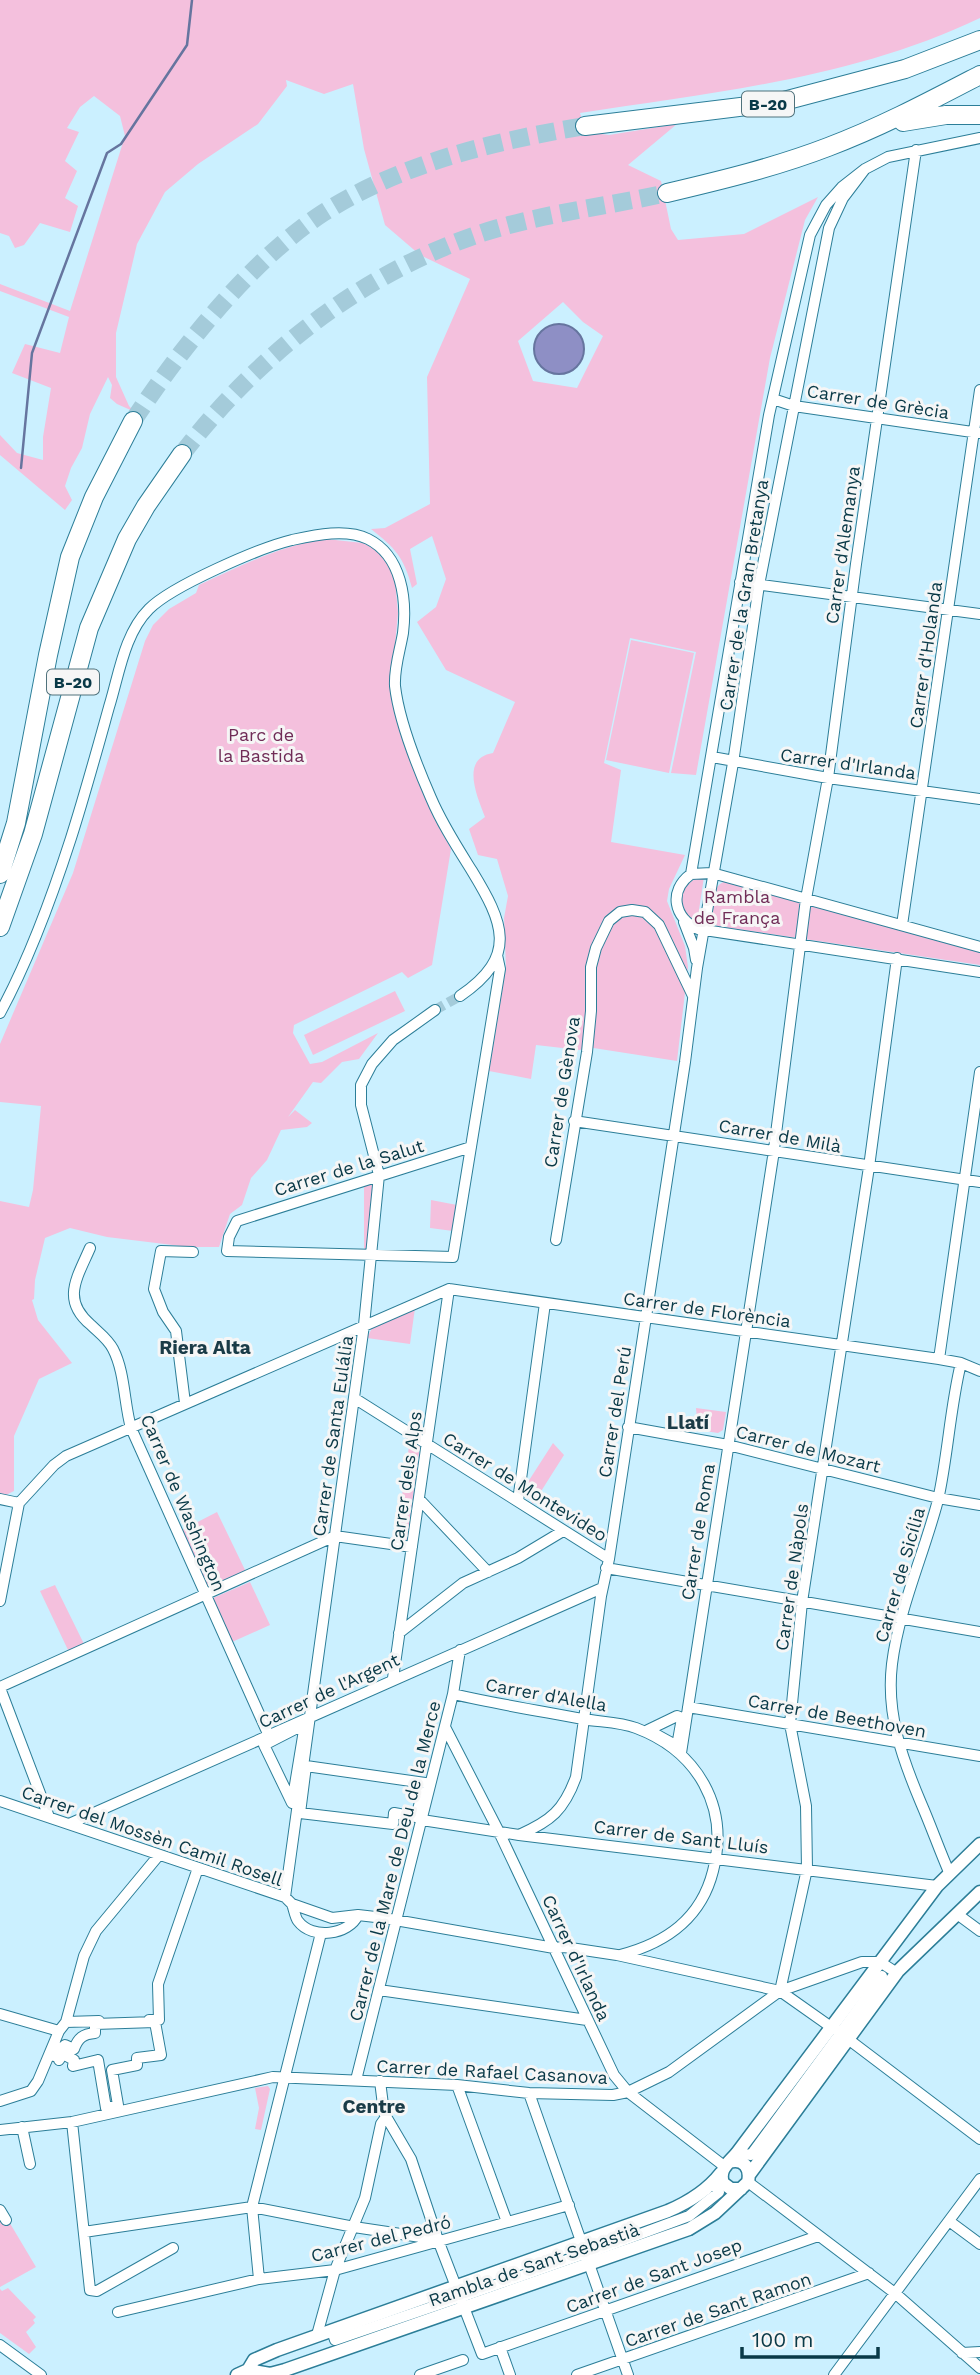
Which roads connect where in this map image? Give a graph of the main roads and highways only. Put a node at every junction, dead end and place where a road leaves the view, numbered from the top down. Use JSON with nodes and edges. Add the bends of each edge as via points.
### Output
{"nodes":[{"id":1,"x":980,"y":40,"type":"edge"},
{"id":2,"x":980,"y":75,"type":"edge"},
{"id":3,"x":980,"y":115,"type":"edge"},
{"id":4,"x":585,"y":126,"type":"tunnel mouth"},
{"id":5,"x":876,"y":127,"type":"junction"},
{"id":6,"x":667,"y":193,"type":"tunnel mouth"},
{"id":7,"x":133,"y":421,"type":"tunnel mouth"},
{"id":8,"x":183,"y":453,"type":"tunnel mouth"},
{"id":9,"x":0,"y":874,"type":"edge"},
{"id":10,"x":0,"y":927,"type":"edge"}],
"edges":[{"from":1,"to":4,"type":"highway","number":"B-20","via":[[905,69],[780,102]]},
{"from":2,"to":5,"type":"highway"},
{"from":3,"to":5,"type":"highway","via":[[946,115]]},
{"from":5,"to":6,"type":"highway","via":[[779,164]]},
{"from":7,"to":9,"type":"highway","number":"B-20","via":[[70,557],[16,824]]},
{"from":8,"to":10,"type":"highway","number":"B-20","via":[[133,528],[93,616],[33,834]]}]}
